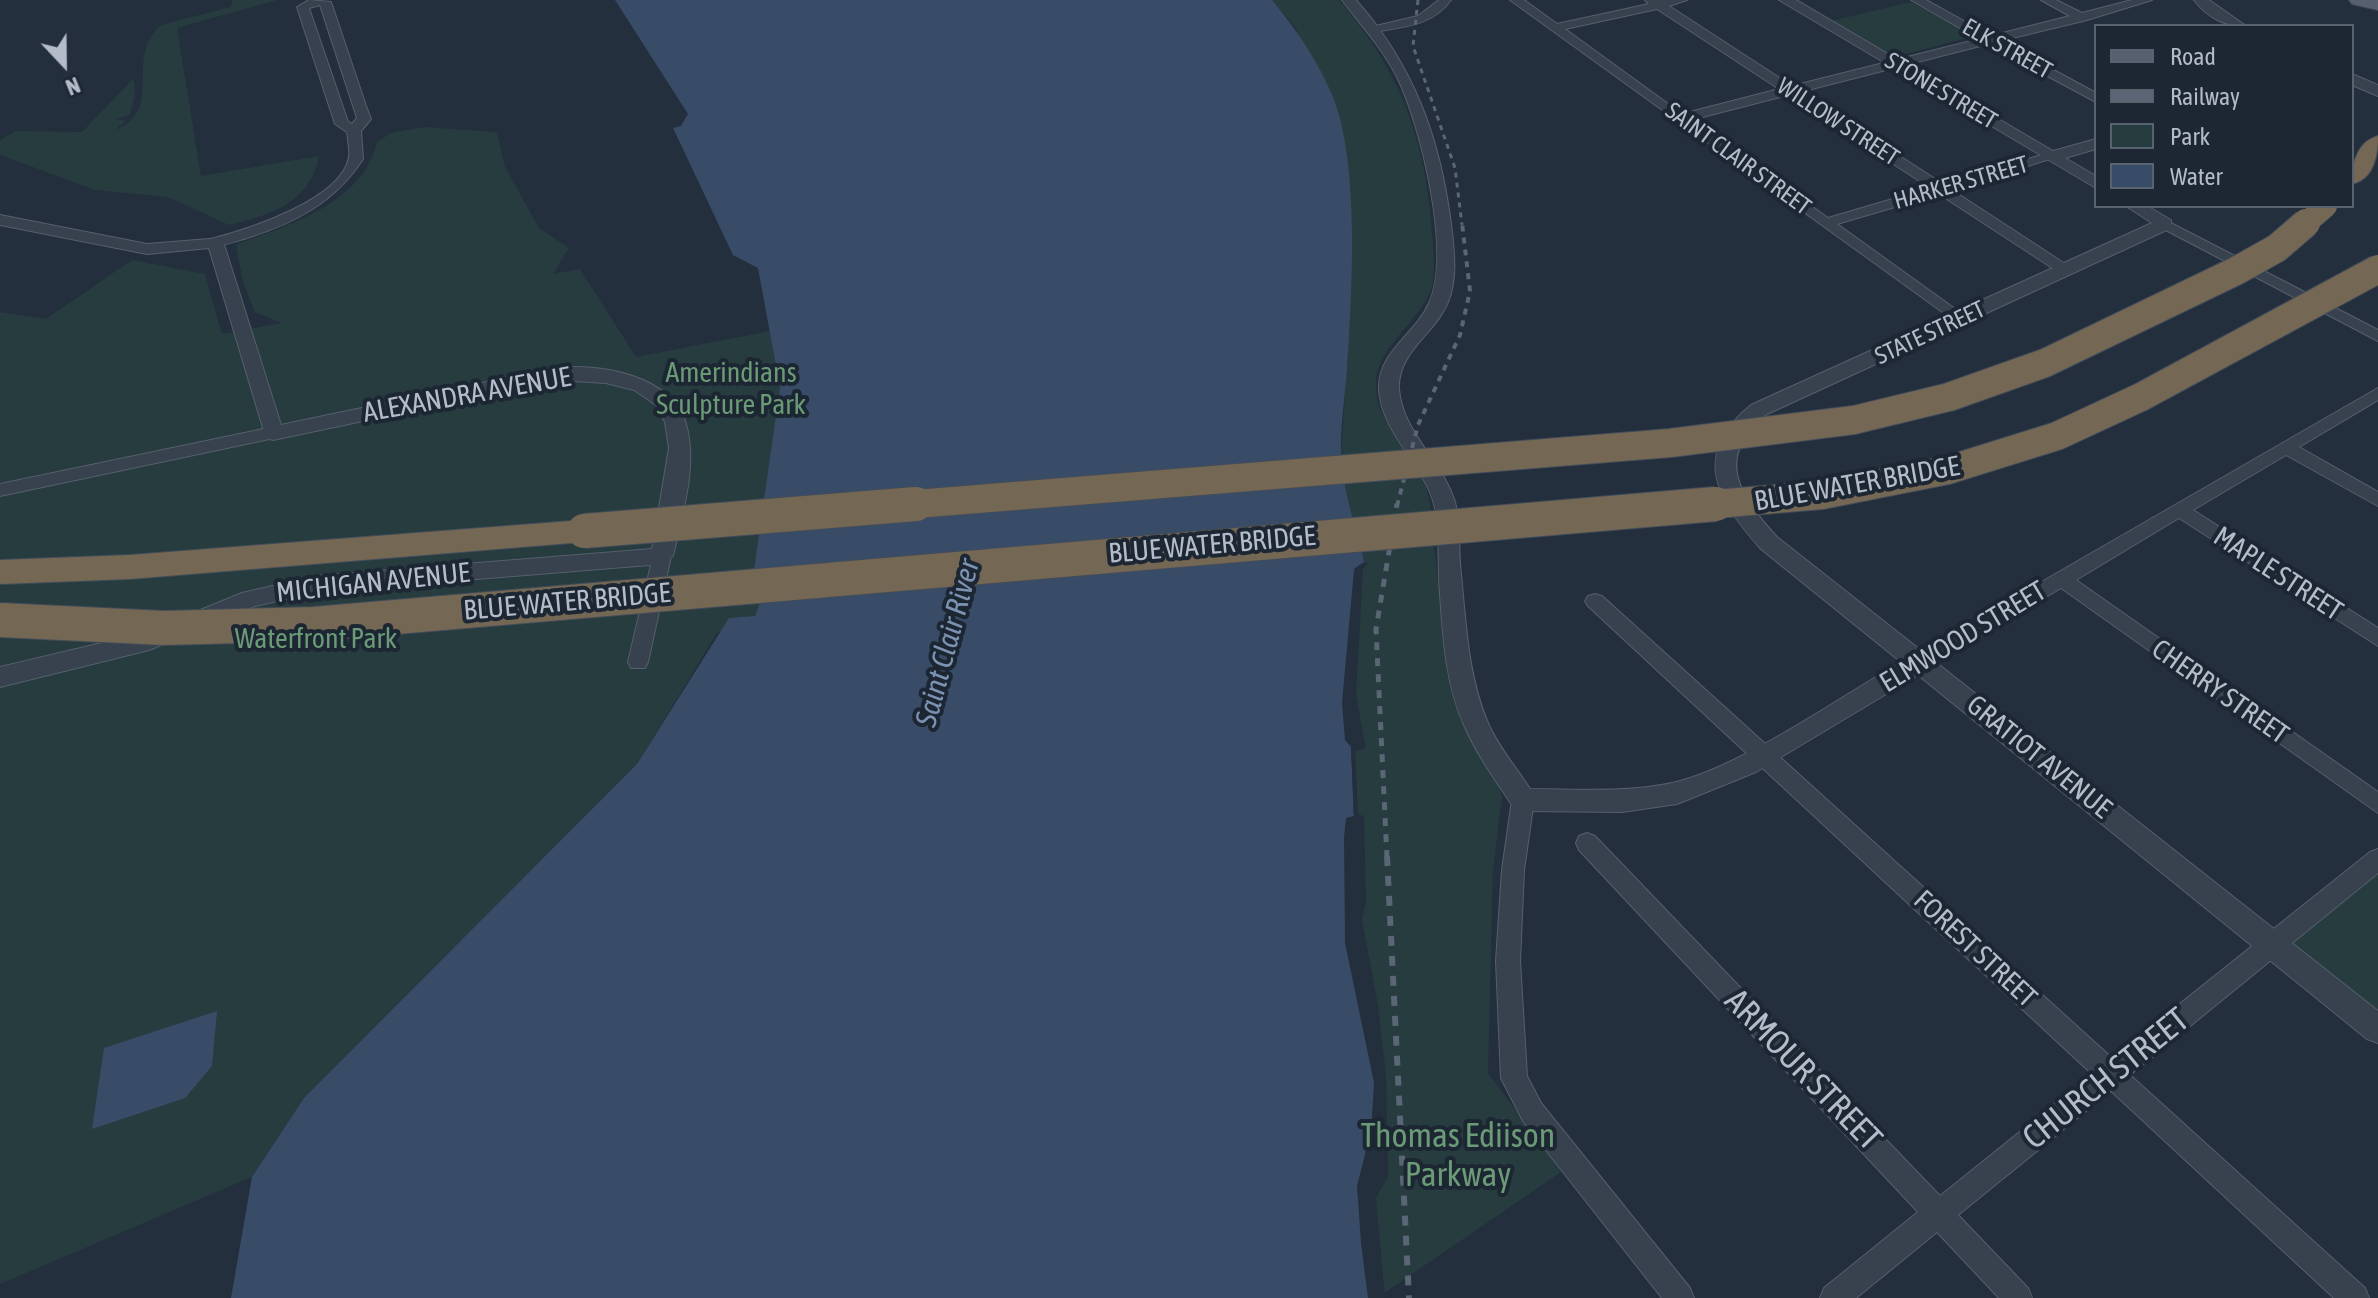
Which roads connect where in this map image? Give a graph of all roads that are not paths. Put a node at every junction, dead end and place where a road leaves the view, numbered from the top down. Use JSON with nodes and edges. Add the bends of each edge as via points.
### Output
{"nodes":[{"id":1,"x":1349,"y":0,"type":"edge"},
{"id":2,"x":1445,"y":0,"type":"edge"},
{"id":3,"x":1516,"y":0,"type":"edge"},
{"id":4,"x":1681,"y":0,"type":"edge"},
{"id":5,"x":1786,"y":0,"type":"edge"},
{"id":6,"x":1917,"y":0,"type":"edge"},
{"id":7,"x":2047,"y":0,"type":"edge"},
{"id":8,"x":2146,"y":0,"type":"edge"},
{"id":9,"x":2201,"y":0,"type":"edge"},
{"id":10,"x":2358,"y":0,"type":"edge"},
{"id":11,"x":314,"y":1,"type":"edge"},
{"id":12,"x":1655,"y":2,"type":"edge"},
{"id":13,"x":2378,"y":5,"type":"edge"},
{"id":14,"x":2080,"y":17,"type":"junction"},
{"id":15,"x":2095,"y":24,"type":"edge"},
{"id":16,"x":2235,"y":24,"type":"edge"},
{"id":17,"x":1373,"y":28,"type":"junction"},
{"id":18,"x":1555,"y":28,"type":"junction"},
{"id":19,"x":1989,"y":39,"type":"junction"},
{"id":20,"x":1895,"y":64,"type":"junction"},
{"id":21,"x":2354,"y":80,"type":"edge"},
{"id":22,"x":1789,"y":91,"type":"junction"},
{"id":23,"x":2378,"y":91,"type":"edge"},
{"id":24,"x":2094,"y":97,"type":"edge"},
{"id":25,"x":1681,"y":118,"type":"junction"},
{"id":26,"x":354,"y":130,"type":"junction"},
{"id":27,"x":2378,"y":143,"type":"edge"},
{"id":28,"x":2094,"y":145,"type":"edge"},
{"id":29,"x":2052,"y":156,"type":"junction"},
{"id":30,"x":2354,"y":174,"type":"edge"},
{"id":31,"x":2094,"y":182,"type":"edge"},
{"id":32,"x":1941,"y":189,"type":"junction"},
{"id":33,"x":2138,"y":208,"type":"edge"},
{"id":34,"x":2324,"y":208,"type":"edge"},
{"id":35,"x":0,"y":220,"type":"edge"},
{"id":36,"x":1826,"y":223,"type":"junction"},
{"id":37,"x":2165,"y":224,"type":"junction"},
{"id":38,"x":216,"y":242,"type":"junction"},
{"id":39,"x":147,"y":249,"type":"junction"},
{"id":40,"x":2378,"y":269,"type":"edge"},
{"id":41,"x":2065,"y":270,"type":"junction"},
{"id":42,"x":225,"y":273,"type":"junction"},
{"id":43,"x":1959,"y":319,"type":"junction"},
{"id":44,"x":2378,"y":336,"type":"edge"},
{"id":45,"x":2378,"y":393,"type":"edge"},
{"id":46,"x":273,"y":433,"type":"junction"},
{"id":47,"x":2286,"y":447,"type":"junction"},
{"id":48,"x":1724,"y":467,"type":"joint"},
{"id":49,"x":0,"y":490,"type":"edge"},
{"id":50,"x":2378,"y":500,"type":"edge"},
{"id":51,"x":2179,"y":509,"type":"junction"},
{"id":52,"x":662,"y":556,"type":"junction"},
{"id":53,"x":0,"y":572,"type":"edge"},
{"id":54,"x":2061,"y":579,"type":"junction"},
{"id":55,"x":1595,"y":601,"type":"dead end"},
{"id":56,"x":0,"y":620,"type":"edge"},
{"id":57,"x":2378,"y":638,"type":"edge"},
{"id":58,"x":638,"y":662,"type":"dead end"},
{"id":59,"x":1920,"y":662,"type":"junction"},
{"id":60,"x":0,"y":677,"type":"edge"},
{"id":61,"x":1762,"y":753,"type":"junction"},
{"id":62,"x":1523,"y":800,"type":"junction"},
{"id":63,"x":2378,"y":804,"type":"edge"},
{"id":64,"x":1587,"y":843,"type":"dead end"},
{"id":65,"x":2378,"y":859,"type":"edge"},
{"id":66,"x":2272,"y":944,"type":"junction"},
{"id":67,"x":2378,"y":1029,"type":"edge"},
{"id":68,"x":2112,"y":1074,"type":"junction"},
{"id":69,"x":1940,"y":1214,"type":"junction"},
{"id":70,"x":1680,"y":1298,"type":"edge"},
{"id":71,"x":1834,"y":1298,"type":"edge"},
{"id":72,"x":2018,"y":1298,"type":"edge"},
{"id":73,"x":2355,"y":1298,"type":"edge"}],
"edges":[{"from":1,"to":17,"type":"street"},
{"from":2,"to":17,"type":"street","via":[[1416,21]]},
{"from":3,"to":18,"type":"street","name":"SAINT CLAIR STREET"},
{"from":4,"to":12,"type":"street"},
{"from":5,"to":20,"type":"street","name":"STONE STREET"},
{"from":6,"to":19,"type":"street","name":"ELK STREET"},
{"from":7,"to":14,"type":"street"},
{"from":8,"to":14,"type":"street"},
{"from":9,"to":16,"type":"street"},
{"from":10,"to":13,"type":"main road"},
{"from":11,"to":26,"type":"street","via":[[325,2],[360,106],[364,119]]},
{"from":11,"to":26,"type":"street","via":[[303,7],[342,124]]},
{"from":12,"to":18,"type":"street"},
{"from":12,"to":22,"type":"street","name":"WILLOW STREET"},
{"from":14,"to":15,"type":"street"},
{"from":14,"to":19,"type":"street"},
{"from":17,"to":62,"type":"street","via":[[1417,103],[1439,182],[1446,264],[1443,290],[1397,357],[1389,389],[1397,418],[1433,472],[1445,505],[1462,681],[1472,715]]},
{"from":18,"to":25,"type":"street","name":"SAINT CLAIR STREET"},
{"from":19,"to":20,"type":"street"},
{"from":19,"to":24,"type":"street","name":"ELK STREET"},
{"from":20,"to":22,"type":"street"},
{"from":20,"to":29,"type":"street","name":"STONE STREET"},
{"from":21,"to":23,"type":"street"},
{"from":22,"to":25,"type":"street"},
{"from":22,"to":32,"type":"street","name":"WILLOW STREET"},
{"from":25,"to":36,"type":"street","name":"SAINT CLAIR STREET"},
{"from":26,"to":38,"type":"street","via":[[356,159],[333,188],[290,216]]},
{"from":27,"to":30,"type":"highway"},
{"from":28,"to":29,"type":"street","name":"HARKER STREET"},
{"from":29,"to":31,"type":"street","name":"STONE STREET"},
{"from":29,"to":32,"type":"street","name":"HARKER STREET"},
{"from":32,"to":36,"type":"street","name":"HARKER STREET"},
{"from":32,"to":41,"type":"street","name":"WILLOW STREET"},
{"from":33,"to":37,"type":"street"},
{"from":34,"to":53,"type":"highway","bridge":true,"via":[[2277,248],[2188,296],[2016,375],[1899,410],[1736,437],[324,553]]},
{"from":35,"to":39,"type":"street"},
{"from":36,"to":43,"type":"street","name":"SAINT CLAIR STREET"},
{"from":37,"to":41,"type":"street","name":"STATE STREET"},
{"from":37,"to":44,"type":"street"},
{"from":38,"to":39,"type":"street"},
{"from":38,"to":42,"type":"street"},
{"from":39,"to":42,"type":"street"},
{"from":40,"to":56,"type":"highway","name":"BLUE WATER BRIDGE","bridge":true,"via":[[2080,427],[1913,479],[1770,502],[1075,556],[314,624],[164,628]]},
{"from":41,"to":43,"type":"street","name":"STATE STREET"},
{"from":42,"to":46,"type":"street"},
{"from":43,"to":48,"type":"street","name":"STATE STREET","via":[[1758,410],[1726,441]]},
{"from":45,"to":47,"type":"street","name":"ELMWOOD STREET"},
{"from":46,"to":49,"type":"street","name":"ALEXANDRA AVENUE"},
{"from":46,"to":52,"type":"street","name":"ALEXANDRA AVENUE","via":[[557,374],[643,384],[673,411],[682,437],[681,471]]},
{"from":47,"to":50,"type":"street"},
{"from":47,"to":51,"type":"street","name":"ELMWOOD STREET"},
{"from":48,"to":59,"type":"street","name":"GRATIOT AVENUE","via":[[1742,512],[1769,543]]},
{"from":51,"to":54,"type":"street","name":"ELMWOOD STREET"},
{"from":51,"to":57,"type":"street","name":"MAPLE STREET"},
{"from":52,"to":58,"type":"street","name":"ALEXANDRA AVENUE"},
{"from":52,"to":60,"type":"street","name":"MICHIGAN AVENUE","via":[[316,584],[250,599],[149,641]]},
{"from":54,"to":59,"type":"street","name":"ELMWOOD STREET"},
{"from":54,"to":63,"type":"street","name":"CHERRY STREET"},
{"from":55,"to":61,"type":"street","name":"FOREST STREET"},
{"from":59,"to":61,"type":"street","name":"ELMWOOD STREET"},
{"from":59,"to":66,"type":"street","name":"GRATIOT AVENUE"},
{"from":61,"to":62,"type":"street","name":"ELMWOOD STREET","via":[[1677,793],[1622,801]]},
{"from":61,"to":68,"type":"street","name":"FOREST STREET"},
{"from":62,"to":70,"type":"street","via":[[1508,961],[1514,1078]]},
{"from":64,"to":69,"type":"street","name":"ARMOUR STREET"},
{"from":65,"to":66,"type":"street","name":"CHURCH STREET"},
{"from":66,"to":67,"type":"street","name":"GRATIOT AVENUE"},
{"from":66,"to":68,"type":"street","name":"CHURCH STREET"},
{"from":68,"to":69,"type":"street","name":"CHURCH STREET"},
{"from":68,"to":73,"type":"street","name":"FOREST STREET"},
{"from":69,"to":71,"type":"street","name":"CHURCH STREET"},
{"from":69,"to":72,"type":"street","name":"ARMOUR STREET"}]}
